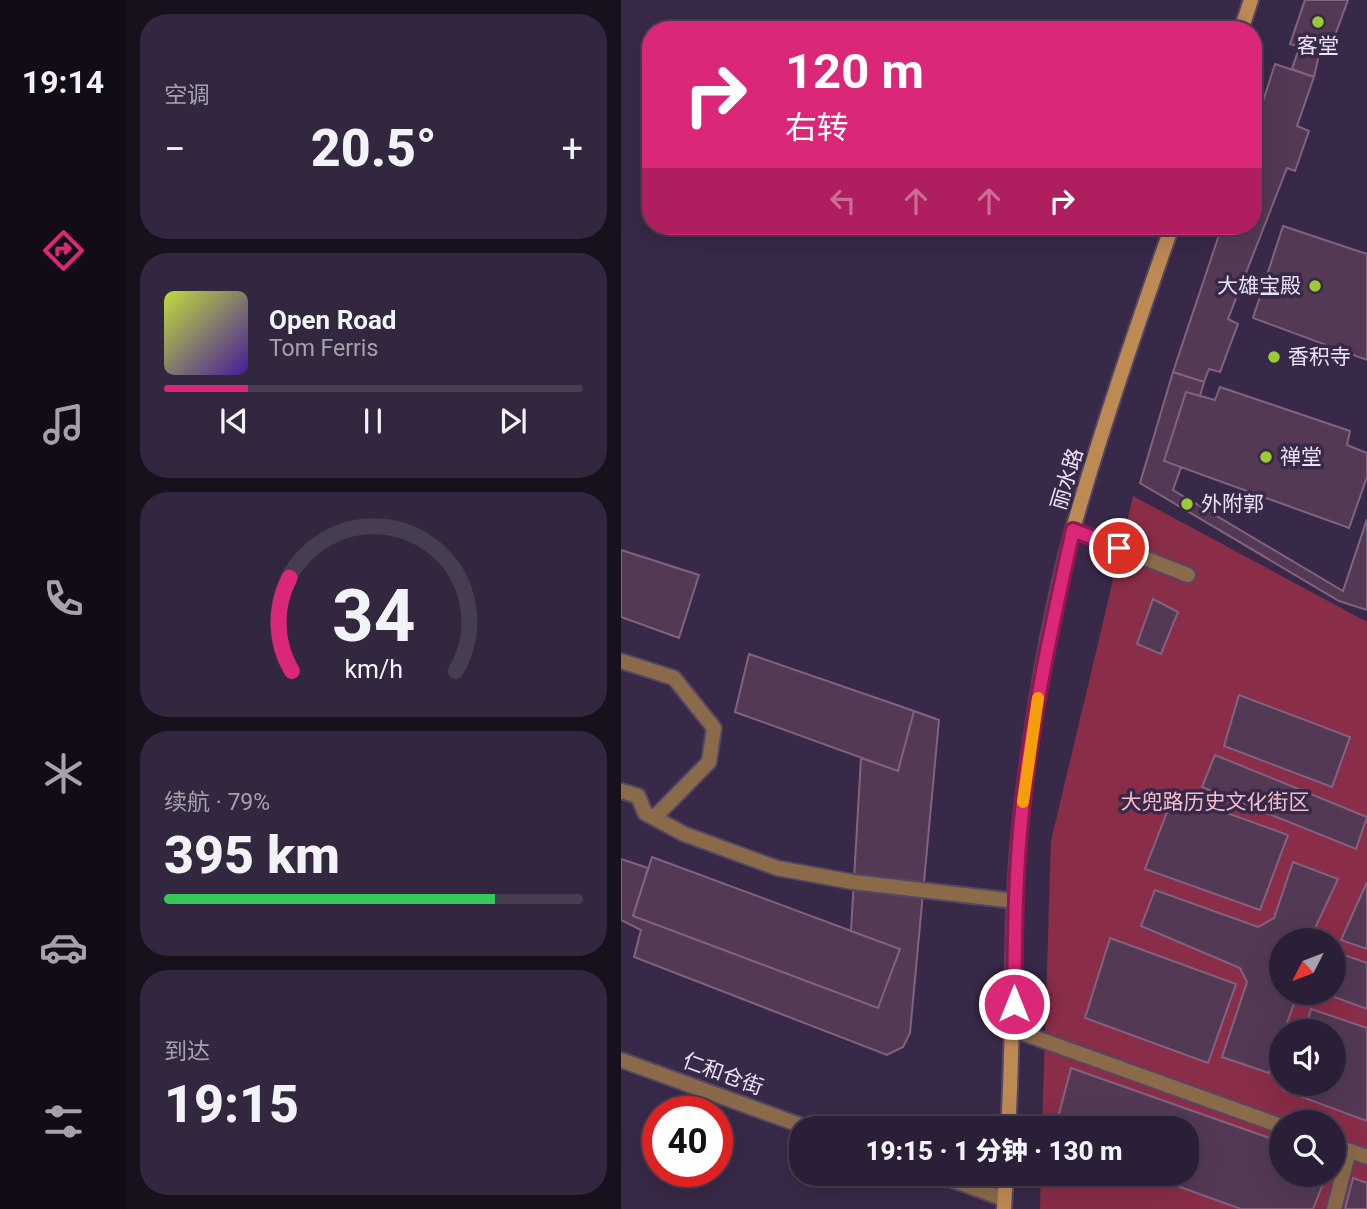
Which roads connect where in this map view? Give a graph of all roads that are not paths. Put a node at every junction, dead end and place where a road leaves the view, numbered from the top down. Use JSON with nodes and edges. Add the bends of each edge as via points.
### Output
{"nodes":[{"id":1,"x":1251,"y":0,"type":"edge"},
{"id":2,"x":1244,"y":21,"type":"edge"},
{"id":3,"x":1169,"y":235,"type":"edge"},
{"id":4,"x":1073,"y":530,"type":"junction"},
{"id":5,"x":1189,"y":575,"type":"dead end"},
{"id":6,"x":621,"y":661,"type":"edge"},
{"id":7,"x":621,"y":791,"type":"edge"},
{"id":8,"x":654,"y":818,"type":"junction"},
{"id":9,"x":1015,"y":901,"type":"junction"},
{"id":10,"x":1014,"y":1030,"type":"junction"},
{"id":11,"x":621,"y":1060,"type":"edge"},
{"id":12,"x":1009,"y":1116,"type":"edge"},
{"id":13,"x":789,"y":1121,"type":"edge"},
{"id":14,"x":1269,"y":1122,"type":"edge"},
{"id":15,"x":1346,"y":1150,"type":"edge"},
{"id":16,"x":1349,"y":1151,"type":"junction"},
{"id":17,"x":1367,"y":1157,"type":"edge"},
{"id":18,"x":963,"y":1186,"type":"edge"},
{"id":19,"x":1005,"y":1186,"type":"edge"},
{"id":20,"x":1004,"y":1204,"type":"edge"},
{"id":21,"x":1334,"y":1209,"type":"edge"}],
"edges":[{"from":1,"to":2,"type":"street"},
{"from":3,"to":4,"type":"street","name":"丽水路"},
{"from":4,"to":5,"type":"street"},
{"from":4,"to":9,"type":"street","name":"丽水路","via":[[1035,719]]},
{"from":6,"to":8,"type":"street","via":[[674,678],[714,728],[709,762]]},
{"from":7,"to":8,"type":"street","via":[[638,796],[645,813]]},
{"from":8,"to":9,"type":"street","via":[[684,834],[777,868]]},
{"from":9,"to":10,"type":"street","name":"丽水路"},
{"from":10,"to":12,"type":"street","name":"丽水路"},
{"from":10,"to":14,"type":"street"},
{"from":11,"to":13,"type":"street","name":"仁和仓街"},
{"from":15,"to":16,"type":"street"},
{"from":16,"to":17,"type":"street"},
{"from":16,"to":21,"type":"street"},
{"from":18,"to":20,"type":"street"},
{"from":19,"to":20,"type":"street"}]}
